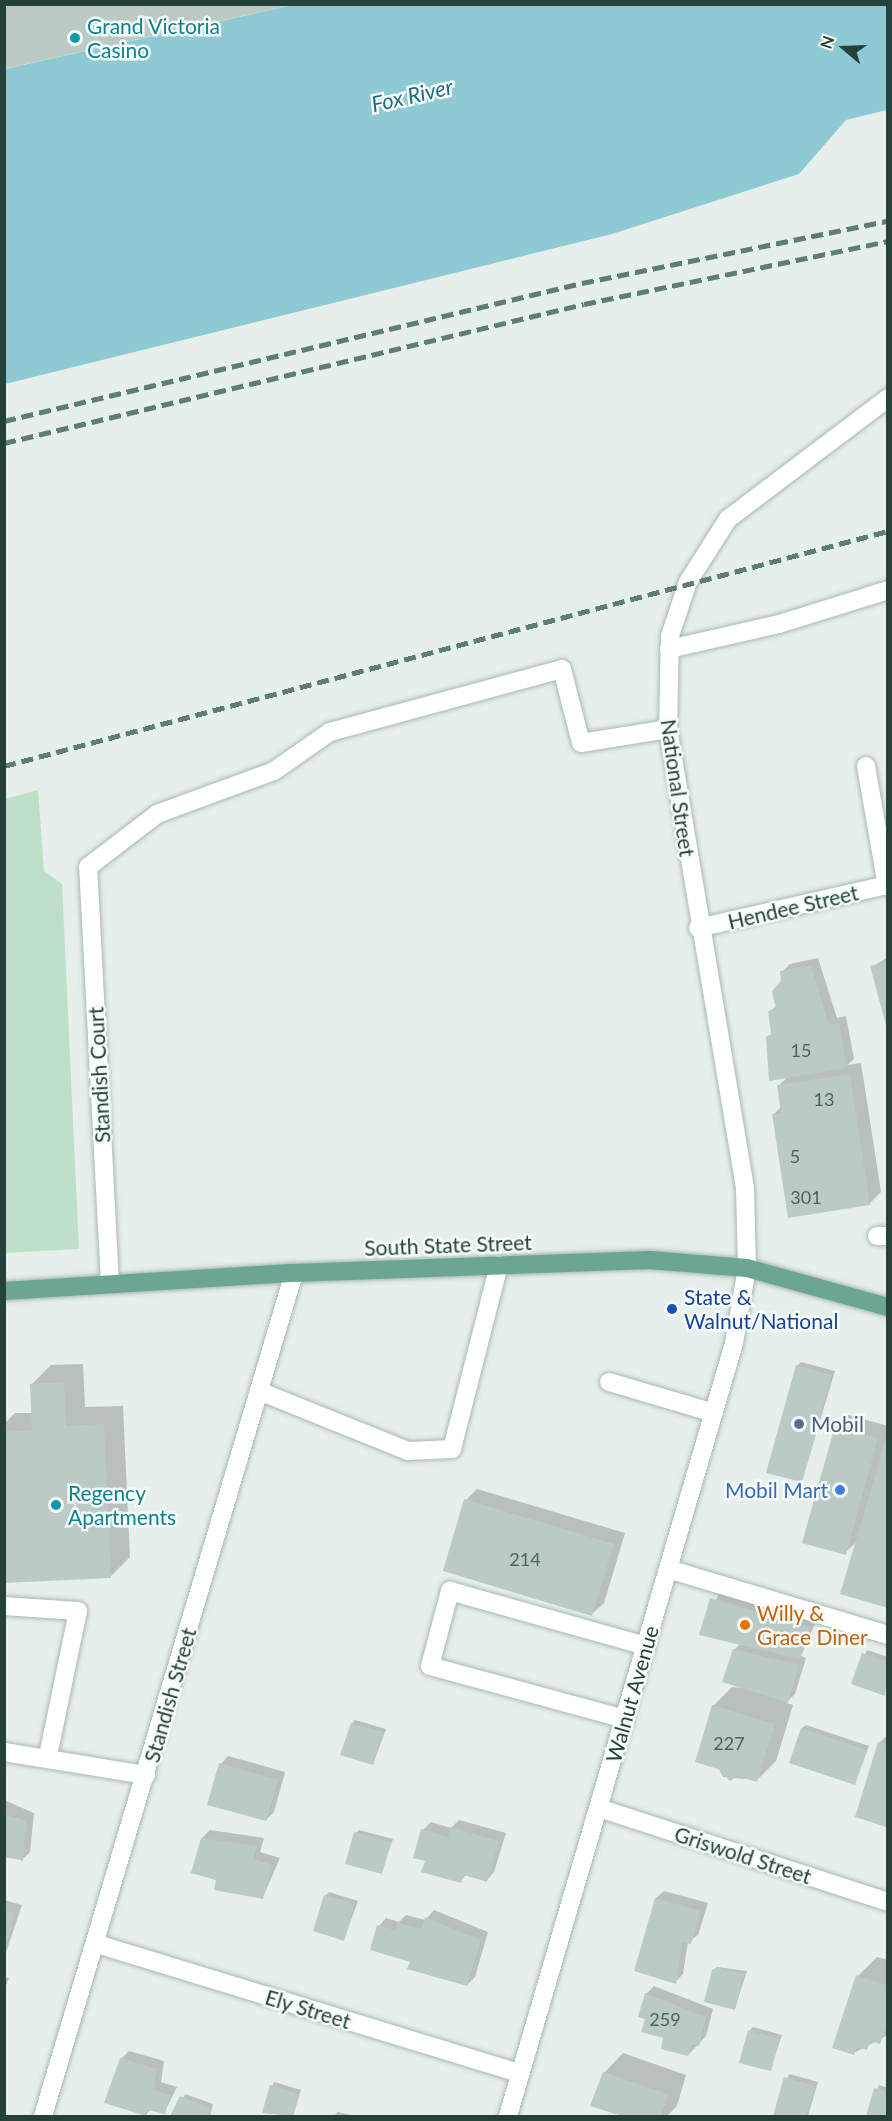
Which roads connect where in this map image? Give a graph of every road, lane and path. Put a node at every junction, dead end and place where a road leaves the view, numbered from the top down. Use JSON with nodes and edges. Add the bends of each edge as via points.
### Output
{"nodes":[{"id":1,"x":888,"y":398,"type":"edge"},
{"id":2,"x":888,"y":590,"type":"edge"},
{"id":3,"x":669,"y":649,"type":"junction"},
{"id":4,"x":668,"y":729,"type":"junction"},
{"id":5,"x":866,"y":766,"type":"dead end"},
{"id":6,"x":887,"y":886,"type":"edge"},
{"id":7,"x":698,"y":928,"type":"junction"},
{"id":8,"x":499,"y":1265,"type":"junction"},
{"id":9,"x":747,"y":1268,"type":"junction"},
{"id":10,"x":294,"y":1273,"type":"junction"},
{"id":11,"x":110,"y":1284,"type":"junction"},
{"id":12,"x":4,"y":1291,"type":"edge"},
{"id":13,"x":888,"y":1307,"type":"edge"},
{"id":14,"x":609,"y":1382,"type":"dead end"},
{"id":15,"x":259,"y":1391,"type":"junction"},
{"id":16,"x":714,"y":1413,"type":"junction"},
{"id":17,"x":668,"y":1569,"type":"junction"},
{"id":18,"x":4,"y":1606,"type":"edge"},
{"id":19,"x":888,"y":1635,"type":"edge"},
{"id":20,"x":646,"y":1646,"type":"junction"},
{"id":21,"x":625,"y":1719,"type":"junction"},
{"id":22,"x":4,"y":1752,"type":"edge"},
{"id":23,"x":48,"y":1756,"type":"junction"},
{"id":24,"x":146,"y":1775,"type":"junction"},
{"id":25,"x":599,"y":1808,"type":"junction"},
{"id":26,"x":888,"y":1902,"type":"edge"},
{"id":27,"x":97,"y":1944,"type":"junction"},
{"id":28,"x":520,"y":2073,"type":"junction"},
{"id":29,"x":43,"y":2116,"type":"edge"},
{"id":30,"x":508,"y":2116,"type":"edge"}],
"edges":[{"from":1,"to":3,"type":"street","name":"National Street","via":[[728,519],[688,582]]},
{"from":2,"to":3,"type":"street","via":[[779,624]]},
{"from":3,"to":4,"type":"street","name":"National Street"},
{"from":4,"to":7,"type":"street","name":"National Street"},
{"from":4,"to":11,"type":"street","name":"Standish Court","via":[[581,744],[562,669],[330,732],[274,771],[157,814],[88,867]]},
{"from":5,"to":6,"type":"street"},
{"from":6,"to":7,"type":"street","name":"Hendee Street"},
{"from":7,"to":9,"type":"street","name":"National Street","via":[[745,1188]]},
{"from":8,"to":9,"type":"main road","name":"South State Street","via":[[650,1260]]},
{"from":8,"to":10,"type":"main road","name":"South State Street"},
{"from":8,"to":15,"type":"street","via":[[453,1449],[408,1451]]},
{"from":9,"to":13,"type":"main road","name":"South State Street"},
{"from":9,"to":16,"type":"street","name":"Walnut Avenue","via":[[734,1343]]},
{"from":10,"to":11,"type":"main road","name":"South State Street"},
{"from":10,"to":15,"type":"street","name":"Standish Street"},
{"from":11,"to":12,"type":"main road","name":"South State Street"},
{"from":14,"to":16,"type":"street"},
{"from":15,"to":24,"type":"street","name":"Standish Street"},
{"from":16,"to":17,"type":"street","name":"Walnut Avenue"},
{"from":17,"to":19,"type":"street"},
{"from":17,"to":20,"type":"street","name":"Walnut Avenue"},
{"from":18,"to":23,"type":"street","via":[[78,1611]]},
{"from":20,"to":21,"type":"street","name":"Walnut Avenue"},
{"from":20,"to":21,"type":"street","via":[[450,1590],[430,1666]]},
{"from":21,"to":25,"type":"street","name":"Walnut Avenue"},
{"from":22,"to":23,"type":"street"},
{"from":23,"to":24,"type":"street"},
{"from":24,"to":27,"type":"street","name":"Standish Street"},
{"from":25,"to":26,"type":"street","name":"Griswold Street"},
{"from":25,"to":28,"type":"street","name":"Walnut Avenue"},
{"from":27,"to":28,"type":"street","name":"Ely Street"},
{"from":27,"to":29,"type":"street","name":"Standish Street"},
{"from":28,"to":30,"type":"street","name":"Walnut Avenue"}]}
